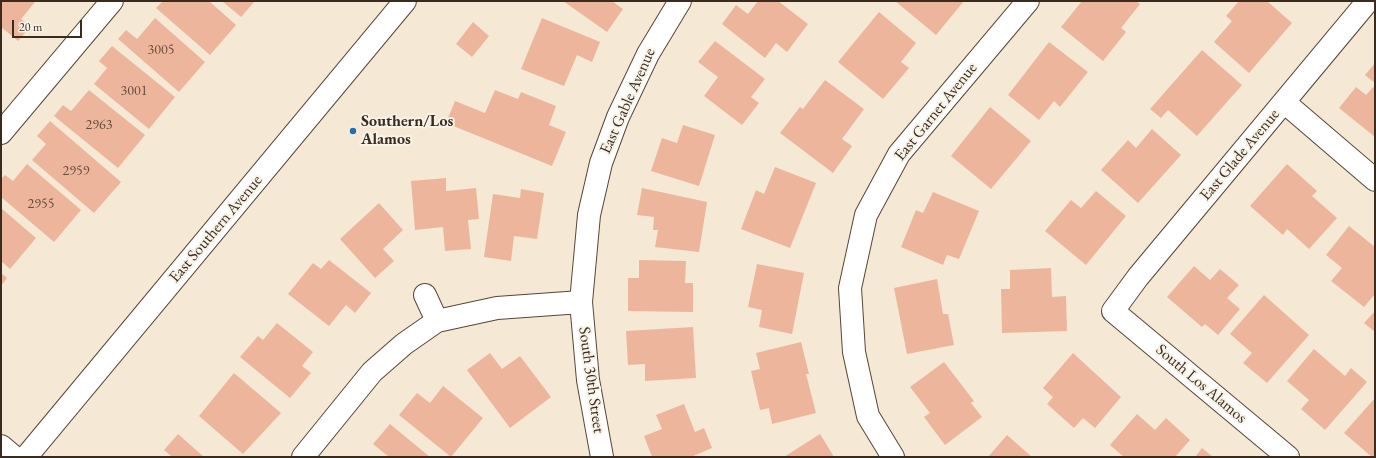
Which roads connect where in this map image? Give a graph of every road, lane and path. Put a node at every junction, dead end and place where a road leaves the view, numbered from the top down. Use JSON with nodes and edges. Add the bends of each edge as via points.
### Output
{"nodes":[{"id":1,"x":112,"y":1,"type":"edge"},
{"id":2,"x":405,"y":1,"type":"edge"},
{"id":3,"x":680,"y":1,"type":"edge"},
{"id":4,"x":1028,"y":1,"type":"edge"},
{"id":5,"x":1368,"y":1,"type":"edge"},
{"id":6,"x":1284,"y":102,"type":"junction"},
{"id":7,"x":1,"y":133,"type":"edge"},
{"id":8,"x":1375,"y":180,"type":"edge"},
{"id":9,"x":425,"y":295,"type":"dead end"},
{"id":10,"x":581,"y":302,"type":"junction"},
{"id":11,"x":1113,"y":311,"type":"joint"},
{"id":12,"x":437,"y":321,"type":"junction"},
{"id":13,"x":1,"y":446,"type":"edge"},
{"id":14,"x":14,"y":457,"type":"edge"},
{"id":15,"x":26,"y":457,"type":"edge"},
{"id":16,"x":303,"y":457,"type":"edge"},
{"id":17,"x":602,"y":457,"type":"edge"},
{"id":18,"x":893,"y":457,"type":"edge"},
{"id":19,"x":1288,"y":457,"type":"edge"}],
"edges":[{"from":1,"to":7,"type":"street"},
{"from":2,"to":15,"type":"street","name":"East Southern Avenue"},
{"from":3,"to":10,"type":"street","name":"East Gable Avenue","via":[[648,54],[618,117],[600,163],[589,215]]},
{"from":4,"to":18,"type":"street","name":"East Garnet Avenue","via":[[899,154],[866,215],[850,288],[854,352],[868,416]]},
{"from":5,"to":6,"type":"street","name":"East Glade Avenue"},
{"from":6,"to":8,"type":"street"},
{"from":6,"to":11,"type":"street","name":"East Glade Avenue","via":[[1138,277]]},
{"from":9,"to":12,"type":"street"},
{"from":10,"to":12,"type":"street","via":[[497,308]]},
{"from":10,"to":17,"type":"street","name":"South 30th Street","via":[[588,380]]},
{"from":11,"to":19,"type":"street","name":"South Los Alamos"},
{"from":12,"to":16,"type":"street","via":[[404,344],[372,372]]},
{"from":13,"to":14,"type":"street"}]}
